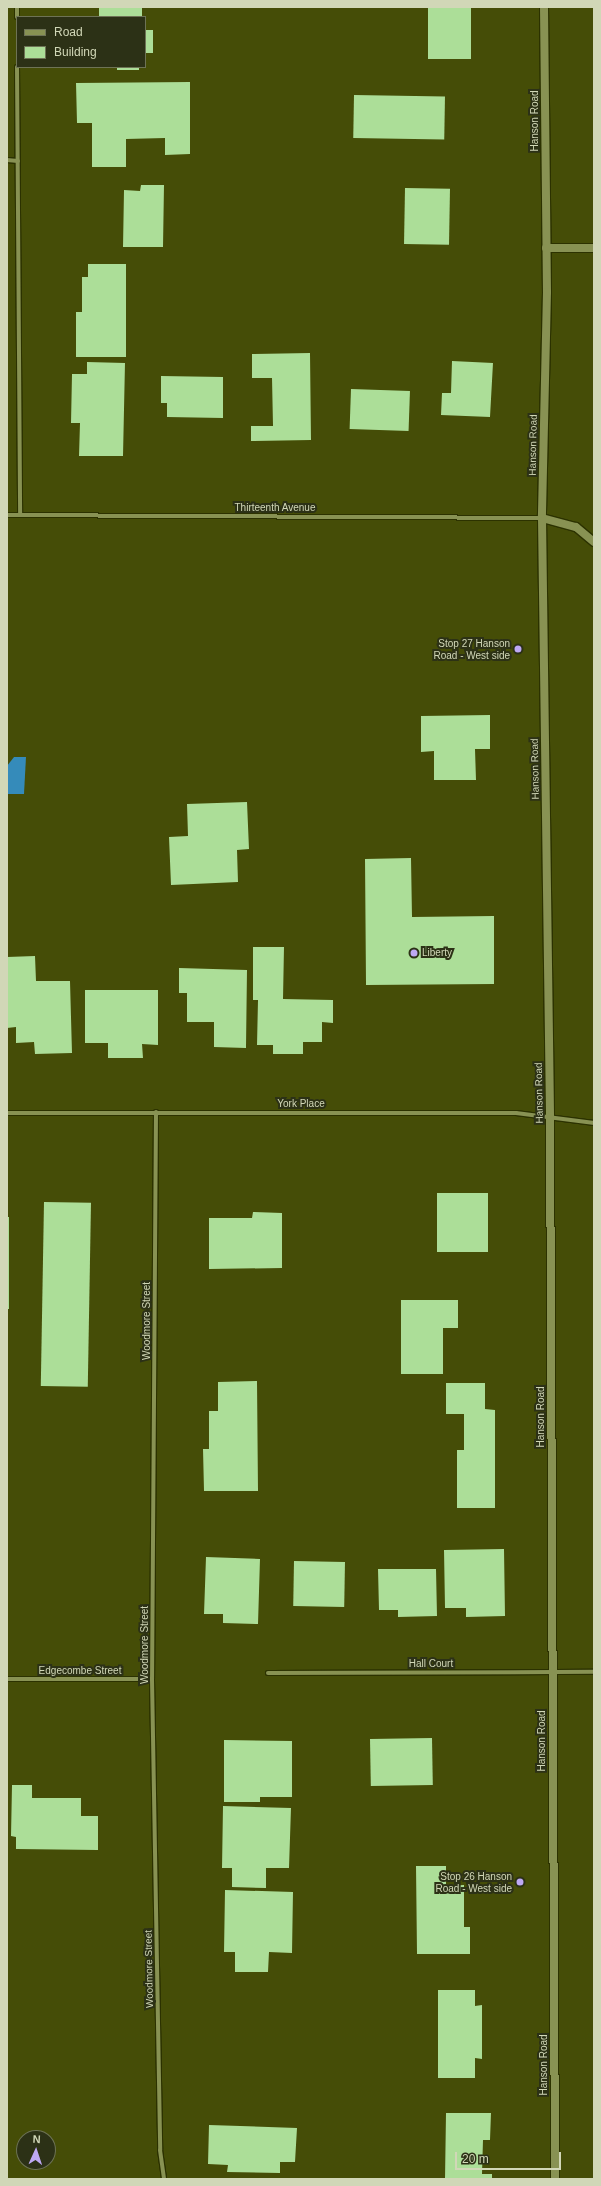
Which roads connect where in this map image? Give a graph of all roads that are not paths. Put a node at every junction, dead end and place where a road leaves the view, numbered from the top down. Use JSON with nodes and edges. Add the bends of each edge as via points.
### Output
{"nodes":[{"id":1,"x":544,"y":7,"type":"edge"},
{"id":2,"x":17,"y":68,"type":"edge"},
{"id":3,"x":7,"y":160,"type":"edge"},
{"id":4,"x":18,"y":161,"type":"junction"},
{"id":5,"x":546,"y":248,"type":"junction"},
{"id":6,"x":594,"y":248,"type":"edge"},
{"id":7,"x":7,"y":515,"type":"edge"},
{"id":8,"x":20,"y":515,"type":"junction"},
{"id":9,"x":542,"y":518,"type":"junction"},
{"id":10,"x":594,"y":542,"type":"edge"},
{"id":11,"x":156,"y":1112,"type":"junction"},
{"id":12,"x":7,"y":1113,"type":"edge"},
{"id":13,"x":550,"y":1117,"type":"junction"},
{"id":14,"x":594,"y":1123,"type":"edge"},
{"id":15,"x":551,"y":1672,"type":"junction"},
{"id":16,"x":594,"y":1672,"type":"edge"},
{"id":17,"x":268,"y":1673,"type":"dead end"},
{"id":18,"x":7,"y":1679,"type":"edge"},
{"id":19,"x":152,"y":1679,"type":"junction"},
{"id":20,"x":164,"y":2179,"type":"edge"},
{"id":21,"x":555,"y":2179,"type":"edge"}],
"edges":[{"from":1,"to":5,"type":"main road","name":"Hanson Road"},
{"from":2,"to":4,"type":"street"},
{"from":3,"to":4,"type":"street"},
{"from":4,"to":8,"type":"street"},
{"from":5,"to":6,"type":"main road"},
{"from":5,"to":9,"type":"main road","name":"Hanson Road"},
{"from":7,"to":8,"type":"street","name":"Thirteenth Avenue"},
{"from":8,"to":9,"type":"street","name":"Thirteenth Avenue"},
{"from":9,"to":10,"type":"main road","via":[[576,527]]},
{"from":9,"to":13,"type":"main road","name":"Hanson Road"},
{"from":11,"to":12,"type":"street","name":"York Place"},
{"from":11,"to":13,"type":"street","name":"York Place","via":[[516,1113]]},
{"from":11,"to":19,"type":"street","name":"Woodmore Street"},
{"from":13,"to":14,"type":"street","name":"York Place"},
{"from":13,"to":15,"type":"main road","name":"Hanson Road"},
{"from":15,"to":16,"type":"street","name":"Hall Court"},
{"from":15,"to":17,"type":"street","name":"Hall Court"},
{"from":15,"to":21,"type":"main road","name":"Hanson Road"},
{"from":18,"to":19,"type":"street","name":"Edgecombe Street"},
{"from":19,"to":20,"type":"street","name":"Woodmore Street","via":[[160,2150]]}]}
